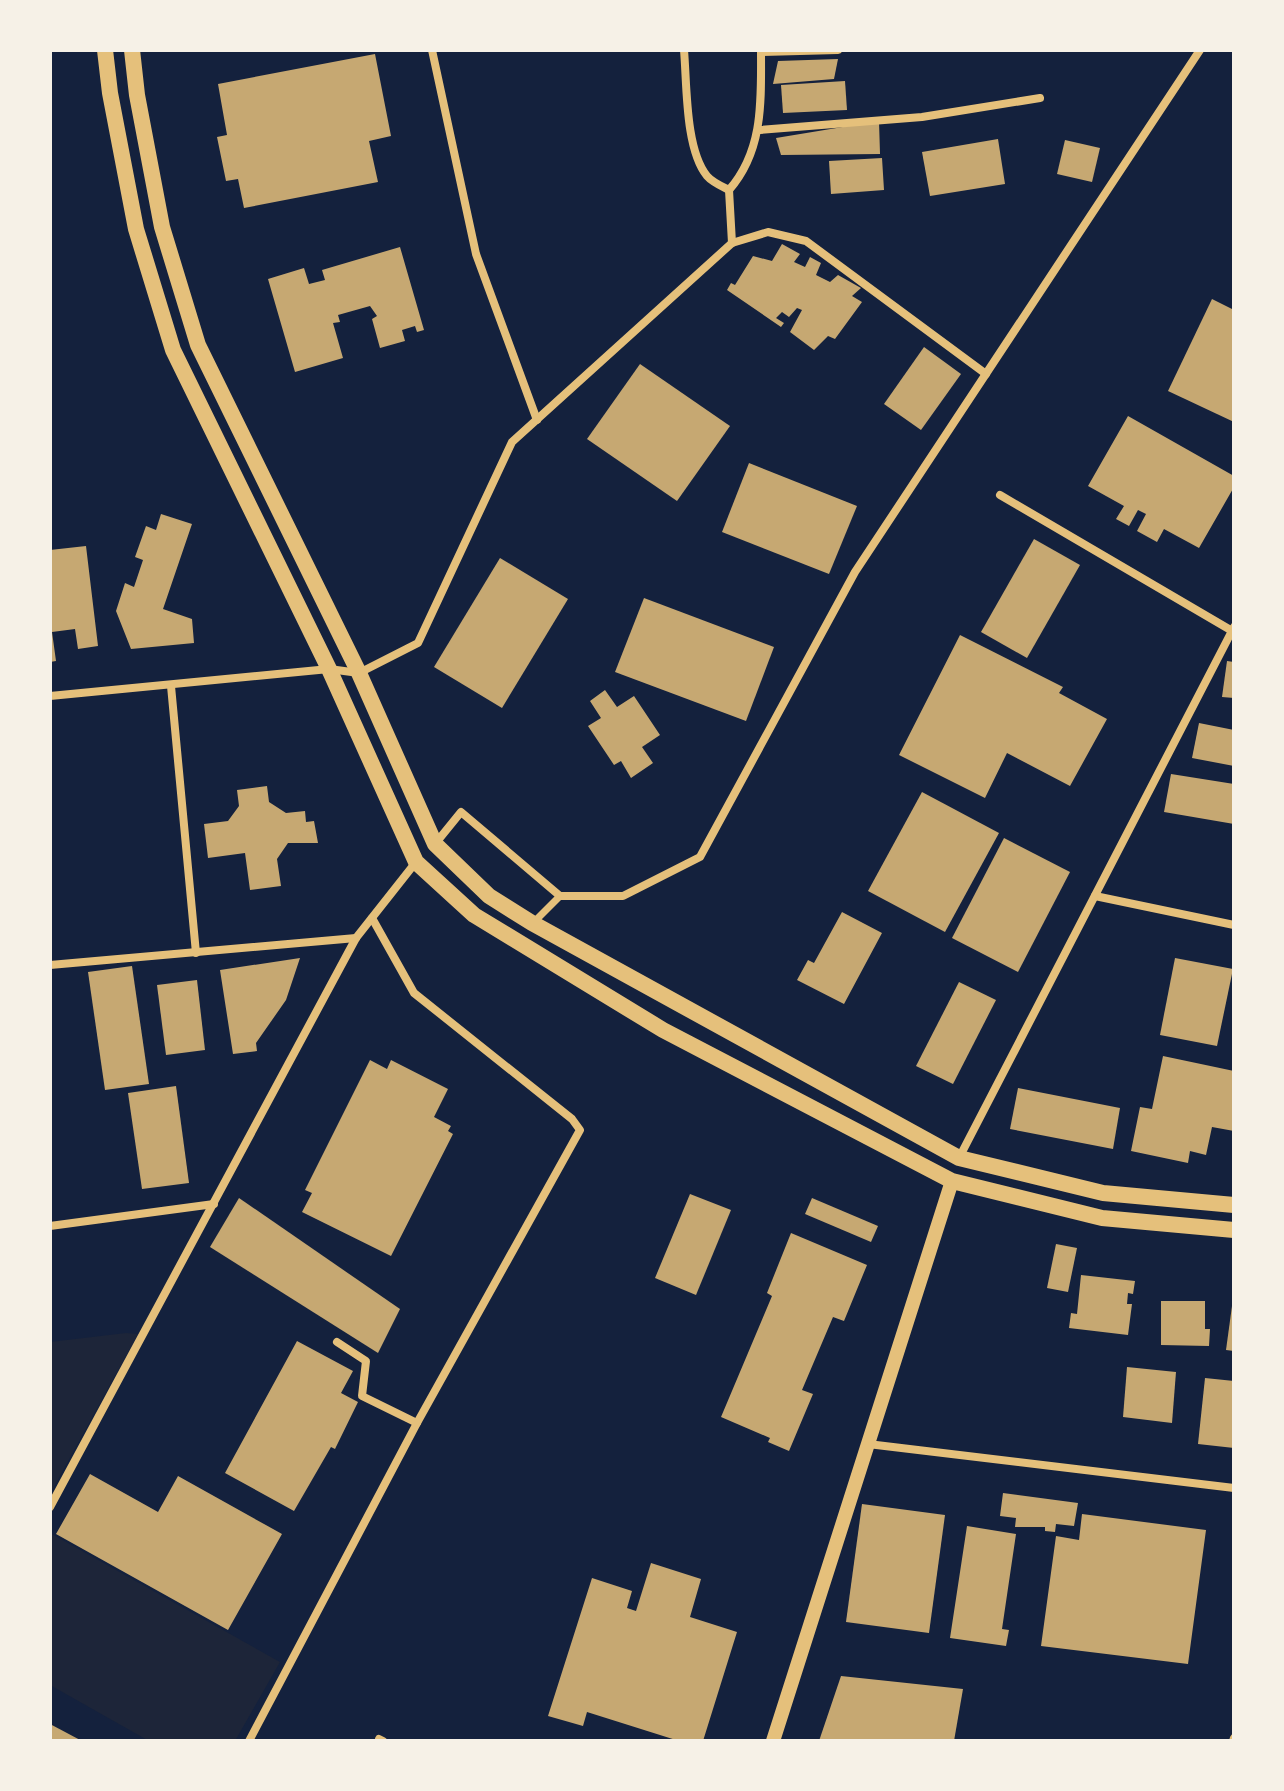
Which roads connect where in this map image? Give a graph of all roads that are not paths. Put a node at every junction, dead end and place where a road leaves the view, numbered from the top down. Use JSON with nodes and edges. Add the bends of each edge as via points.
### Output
{"nodes":[{"id":1,"x":105,"y":50,"type":"edge"},
{"id":2,"x":132,"y":50,"type":"edge"},
{"id":3,"x":432,"y":50,"type":"edge"},
{"id":4,"x":684,"y":50,"type":"edge"},
{"id":5,"x":838,"y":50,"type":"edge"},
{"id":6,"x":1200,"y":50,"type":"edge"},
{"id":7,"x":761,"y":51,"type":"edge"},
{"id":8,"x":1040,"y":98,"type":"dead end"},
{"id":9,"x":760,"y":130,"type":"junction"},
{"id":10,"x":729,"y":190,"type":"junction"},
{"id":11,"x":732,"y":243,"type":"junction"},
{"id":12,"x":986,"y":374,"type":"junction"},
{"id":13,"x":537,"y":420,"type":"junction"},
{"id":14,"x":1000,"y":495,"type":"dead end"},
{"id":15,"x":1233,"y":631,"type":"edge"},
{"id":16,"x":329,"y":669,"type":"junction"},
{"id":17,"x":359,"y":673,"type":"junction"},
{"id":18,"x":171,"y":686,"type":"junction"},
{"id":19,"x":50,"y":696,"type":"edge"},
{"id":20,"x":435,"y":844,"type":"junction"},
{"id":21,"x":416,"y":862,"type":"junction"},
{"id":22,"x":560,"y":896,"type":"junction"},
{"id":23,"x":1095,"y":896,"type":"junction"},
{"id":24,"x":372,"y":918,"type":"junction"},
{"id":25,"x":532,"y":923,"type":"junction"},
{"id":26,"x":1234,"y":925,"type":"edge"},
{"id":27,"x":356,"y":938,"type":"junction"},
{"id":28,"x":196,"y":953,"type":"junction"},
{"id":29,"x":50,"y":965,"type":"edge"},
{"id":30,"x":959,"y":1158,"type":"junction"},
{"id":31,"x":952,"y":1181,"type":"junction"},
{"id":32,"x":214,"y":1204,"type":"junction"},
{"id":33,"x":1234,"y":1205,"type":"edge"},
{"id":34,"x":50,"y":1226,"type":"edge"},
{"id":35,"x":1234,"y":1230,"type":"edge"},
{"id":36,"x":337,"y":1342,"type":"dead end"},
{"id":37,"x":417,"y":1423,"type":"junction"},
{"id":38,"x":868,"y":1444,"type":"junction"},
{"id":39,"x":1234,"y":1488,"type":"edge"},
{"id":40,"x":50,"y":1507,"type":"edge"},
{"id":41,"x":249,"y":1741,"type":"edge"},
{"id":42,"x":773,"y":1741,"type":"edge"}],
"edges":[{"from":1,"to":16,"type":"main road","via":[[136,229],[173,350]]},
{"from":2,"to":17,"type":"main road","via":[[162,227],[198,345]]},
{"from":3,"to":13,"type":"street","via":[[476,254]]},
{"from":4,"to":10,"type":"street","via":[[692,135],[701,166],[709,179]]},
{"from":5,"to":7,"type":"street"},
{"from":6,"to":12,"type":"street"},
{"from":7,"to":9,"type":"street"},
{"from":8,"to":9,"type":"street","via":[[922,117]]},
{"from":9,"to":10,"type":"street"},
{"from":10,"to":11,"type":"street"},
{"from":11,"to":12,"type":"street","via":[[768,232],[806,241]]},
{"from":11,"to":13,"type":"street"},
{"from":12,"to":22,"type":"street","via":[[855,572],[700,857],[623,896]]},
{"from":13,"to":17,"type":"street","via":[[512,442],[418,643]]},
{"from":14,"to":15,"type":"street"},
{"from":15,"to":23,"type":"street"},
{"from":16,"to":17,"type":"street"},
{"from":16,"to":18,"type":"street"},
{"from":16,"to":21,"type":"main road"},
{"from":17,"to":20,"type":"main road"},
{"from":18,"to":19,"type":"street"},
{"from":18,"to":28,"type":"street"},
{"from":20,"to":22,"type":"street","via":[[461,812]]},
{"from":20,"to":25,"type":"main road","via":[[489,896]]},
{"from":21,"to":24,"type":"street"},
{"from":21,"to":31,"type":"main road","via":[[474,915],[663,1030]]},
{"from":22,"to":25,"type":"street"},
{"from":23,"to":26,"type":"street"},
{"from":23,"to":30,"type":"street"},
{"from":24,"to":27,"type":"street"},
{"from":24,"to":37,"type":"street","via":[[414,993],[580,1130]]},
{"from":25,"to":30,"type":"main road"},
{"from":27,"to":28,"type":"street"},
{"from":27,"to":32,"type":"street"},
{"from":28,"to":29,"type":"street"},
{"from":30,"to":33,"type":"main road","via":[[1103,1193]]},
{"from":31,"to":35,"type":"main road","via":[[1102,1218]]},
{"from":31,"to":38,"type":"street"},
{"from":32,"to":34,"type":"street"},
{"from":32,"to":40,"type":"street"},
{"from":36,"to":37,"type":"street","via":[[366,1361],[362,1396]]},
{"from":37,"to":41,"type":"street"},
{"from":38,"to":39,"type":"street"},
{"from":38,"to":42,"type":"street"}]}
